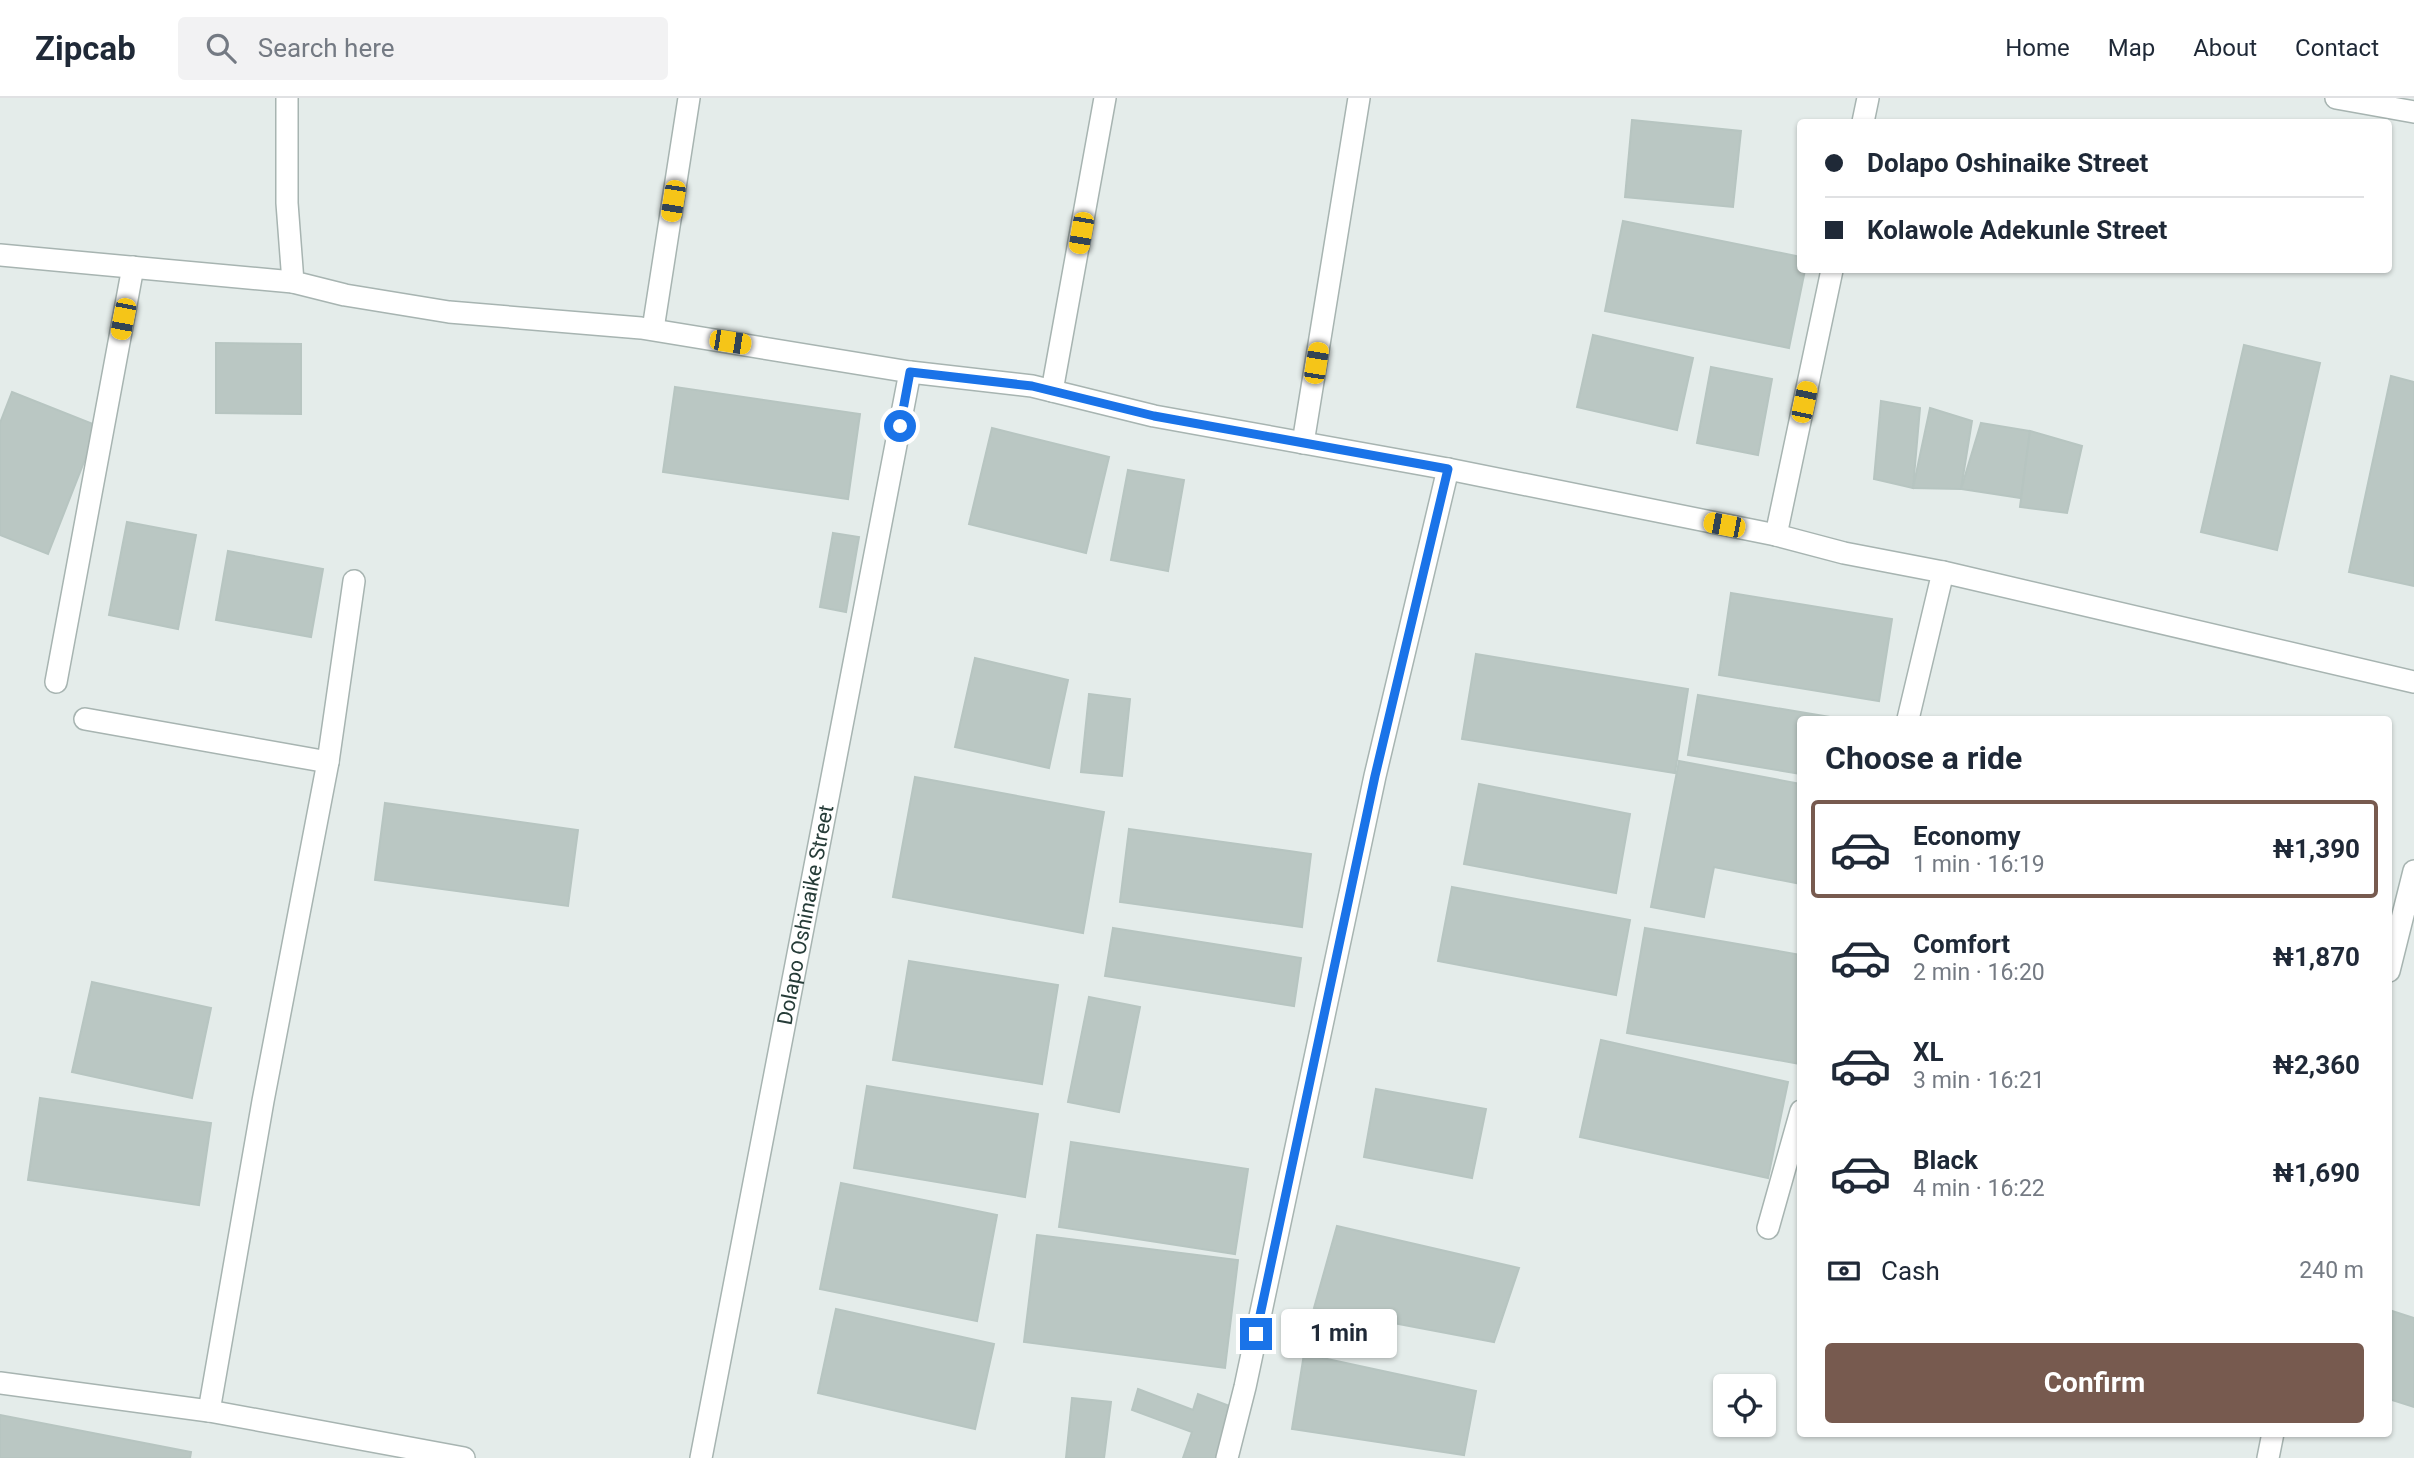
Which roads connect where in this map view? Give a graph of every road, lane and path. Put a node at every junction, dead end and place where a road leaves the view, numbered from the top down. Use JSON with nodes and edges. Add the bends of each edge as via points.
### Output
{"nodes":[{"id":1,"x":287,"y":98,"type":"edge"},
{"id":2,"x":689,"y":98,"type":"edge"},
{"id":3,"x":1105,"y":98,"type":"edge"},
{"id":4,"x":1359,"y":98,"type":"edge"},
{"id":5,"x":1868,"y":98,"type":"edge"},
{"id":6,"x":2336,"y":98,"type":"edge"},
{"id":7,"x":2414,"y":112,"type":"edge"},
{"id":8,"x":1864,"y":119,"type":"edge"},
{"id":9,"x":0,"y":255,"type":"edge"},
{"id":10,"x":133,"y":267,"type":"junction"},
{"id":11,"x":1831,"y":273,"type":"edge"},
{"id":12,"x":293,"y":282,"type":"junction"},
{"id":13,"x":653,"y":330,"type":"junction"},
{"id":14,"x":910,"y":372,"type":"junction"},
{"id":15,"x":1052,"y":391,"type":"junction"},
{"id":16,"x":1303,"y":443,"type":"junction"},
{"id":17,"x":1448,"y":469,"type":"junction"},
{"id":18,"x":1776,"y":535,"type":"junction"},
{"id":19,"x":1942,"y":572,"type":"junction"},
{"id":20,"x":354,"y":581,"type":"dead end"},
{"id":21,"x":57,"y":682,"type":"dead end"},
{"id":22,"x":2414,"y":682,"type":"edge"},
{"id":23,"x":1909,"y":716,"type":"edge"},
{"id":24,"x":85,"y":719,"type":"dead end"},
{"id":25,"x":328,"y":762,"type":"junction"},
{"id":26,"x":2414,"y":871,"type":"edge"},
{"id":27,"x":2392,"y":959,"type":"edge"},
{"id":28,"x":1797,"y":1125,"type":"edge"},
{"id":29,"x":1768,"y":1228,"type":"dead end"},
{"id":30,"x":0,"y":1383,"type":"edge"},
{"id":31,"x":209,"y":1412,"type":"junction"},
{"id":32,"x":2272,"y":1437,"type":"edge"},
{"id":33,"x":464,"y":1458,"type":"edge"},
{"id":34,"x":701,"y":1458,"type":"edge"},
{"id":35,"x":1227,"y":1458,"type":"edge"},
{"id":36,"x":2268,"y":1458,"type":"edge"}],
"edges":[{"from":1,"to":12,"type":"street"},
{"from":2,"to":13,"type":"street"},
{"from":3,"to":15,"type":"street"},
{"from":4,"to":16,"type":"street"},
{"from":5,"to":8,"type":"street"},
{"from":6,"to":7,"type":"street"},
{"from":9,"to":10,"type":"street"},
{"from":10,"to":12,"type":"street"},
{"from":10,"to":21,"type":"street"},
{"from":11,"to":18,"type":"street"},
{"from":12,"to":13,"type":"street","via":[[449,312]]},
{"from":13,"to":14,"type":"street"},
{"from":14,"to":15,"type":"street"},
{"from":14,"to":34,"type":"street","name":"Dolapo Oshinaike Street"},
{"from":15,"to":16,"type":"street","via":[[1154,416]]},
{"from":16,"to":17,"type":"street"},
{"from":17,"to":18,"type":"street"},
{"from":17,"to":35,"type":"street","via":[[1375,776]]},
{"from":18,"to":19,"type":"street"},
{"from":19,"to":22,"type":"street"},
{"from":19,"to":23,"type":"street"},
{"from":20,"to":25,"type":"street"},
{"from":24,"to":25,"type":"street"},
{"from":25,"to":31,"type":"street"},
{"from":26,"to":27,"type":"street"},
{"from":28,"to":29,"type":"street"},
{"from":30,"to":31,"type":"street"},
{"from":31,"to":33,"type":"street"},
{"from":32,"to":36,"type":"street"}]}
